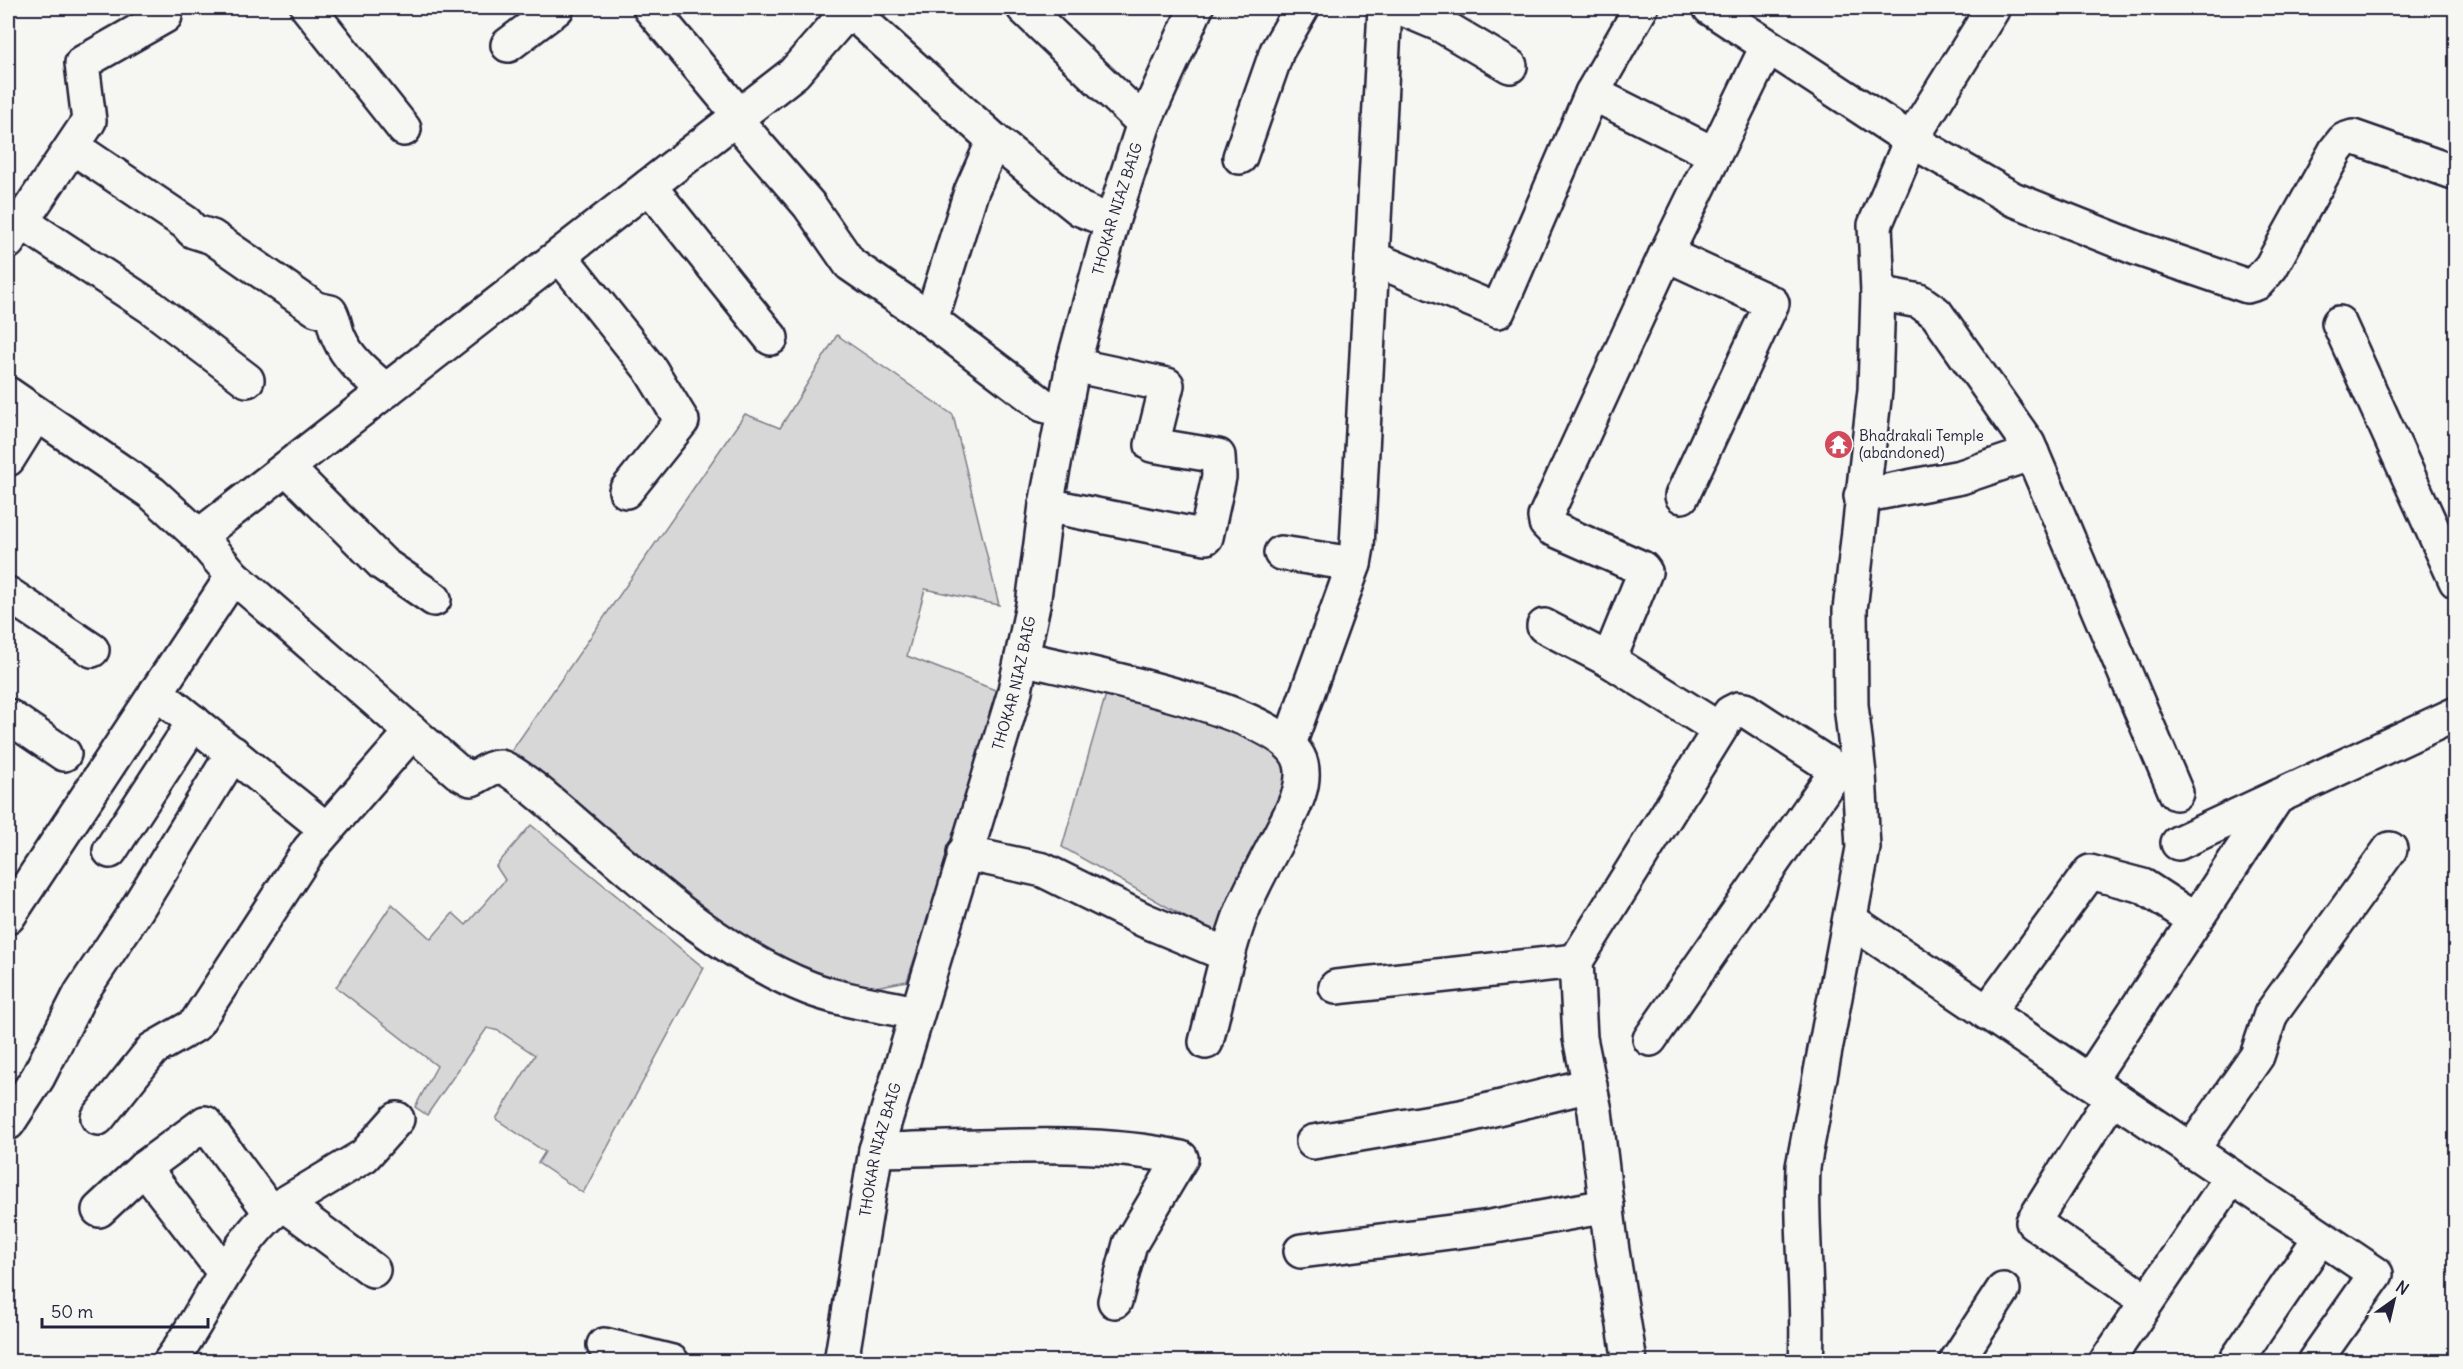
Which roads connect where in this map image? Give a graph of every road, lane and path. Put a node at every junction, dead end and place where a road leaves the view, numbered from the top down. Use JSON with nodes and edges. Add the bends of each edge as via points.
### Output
{"nodes":[{"id":1,"x":166,"y":8,"type":"edge"},
{"id":2,"x":308,"y":8,"type":"edge"},
{"id":3,"x":557,"y":8,"type":"edge"},
{"id":4,"x":650,"y":8,"type":"edge"},
{"id":5,"x":849,"y":8,"type":"edge"},
{"id":6,"x":1024,"y":8,"type":"edge"},
{"id":7,"x":1196,"y":8,"type":"edge"},
{"id":8,"x":1302,"y":8,"type":"edge"},
{"id":9,"x":1385,"y":8,"type":"edge"},
{"id":10,"x":1401,"y":8,"type":"edge"},
{"id":11,"x":1641,"y":8,"type":"edge"},
{"id":12,"x":1710,"y":8,"type":"edge"},
{"id":13,"x":1992,"y":10,"type":"dead end"},
{"id":14,"x":508,"y":45,"type":"dead end"},
{"id":15,"x":1767,"y":47,"type":"junction"},
{"id":16,"x":1510,"y":66,"type":"dead end"},
{"id":17,"x":1592,"y":93,"type":"junction"},
{"id":18,"x":738,"y":118,"type":"junction"},
{"id":19,"x":1144,"y":123,"type":"junction"},
{"id":20,"x":404,"y":129,"type":"dead end"},
{"id":21,"x":994,"y":140,"type":"junction"},
{"id":22,"x":1911,"y":140,"type":"junction"},
{"id":23,"x":73,"y":147,"type":"junction"},
{"id":24,"x":1714,"y":154,"type":"junction"},
{"id":25,"x":1240,"y":157,"type":"dead end"},
{"id":26,"x":2456,"y":173,"type":"edge"},
{"id":27,"x":649,"y":186,"type":"junction"},
{"id":28,"x":1112,"y":222,"type":"junction"},
{"id":29,"x":15,"y":232,"type":"edge"},
{"id":30,"x":1665,"y":254,"type":"junction"},
{"id":31,"x":560,"y":255,"type":"junction"},
{"id":32,"x":1372,"y":258,"type":"junction"},
{"id":33,"x":1878,"y":292,"type":"junction"},
{"id":34,"x":931,"y":320,"type":"junction"},
{"id":35,"x":2339,"y":322,"type":"dead end"},
{"id":36,"x":771,"y":338,"type":"dead end"},
{"id":37,"x":1073,"y":365,"type":"junction"},
{"id":38,"x":248,"y":380,"type":"dead end"},
{"id":39,"x":386,"y":391,"type":"junction"},
{"id":40,"x":8,"y":394,"type":"edge"},
{"id":41,"x":1064,"y":411,"type":"junction"},
{"id":42,"x":36,"y":414,"type":"junction"},
{"id":43,"x":2032,"y":453,"type":"junction"},
{"id":44,"x":8,"y":459,"type":"edge"},
{"id":45,"x":287,"y":468,"type":"junction"},
{"id":46,"x":626,"y":491,"type":"dead end"},
{"id":47,"x":1682,"y":496,"type":"dead end"},
{"id":48,"x":1861,"y":496,"type":"junction"},
{"id":49,"x":1046,"y":505,"type":"junction"},
{"id":50,"x":199,"y":536,"type":"junction"},
{"id":51,"x":1281,"y":553,"type":"dead end"},
{"id":52,"x":1354,"y":564,"type":"junction"},
{"id":53,"x":232,"y":576,"type":"junction"},
{"id":54,"x":2456,"y":581,"type":"edge"},
{"id":55,"x":8,"y":594,"type":"edge"},
{"id":56,"x":434,"y":599,"type":"dead end"},
{"id":57,"x":1544,"y":626,"type":"dead end"},
{"id":58,"x":92,"y":650,"type":"dead end"},
{"id":59,"x":1022,"y":658,"type":"junction"},
{"id":60,"x":1609,"y":660,"type":"junction"},
{"id":61,"x":156,"y":692,"type":"junction"},
{"id":62,"x":2456,"y":714,"type":"edge"},
{"id":63,"x":8,"y":716,"type":"edge"},
{"id":64,"x":194,"y":722,"type":"junction"},
{"id":65,"x":1719,"y":729,"type":"junction"},
{"id":66,"x":412,"y":732,"type":"junction"},
{"id":67,"x":1289,"y":744,"type":"junction"},
{"id":68,"x":232,"y":753,"type":"junction"},
{"id":69,"x":64,"y":754,"type":"dead end"},
{"id":70,"x":1848,"y":772,"type":"junction"},
{"id":71,"x":2176,"y":793,"type":"dead end"},
{"id":72,"x":2277,"y":797,"type":"junction"},
{"id":73,"x":326,"y":829,"type":"junction"},
{"id":74,"x":2178,"y":843,"type":"dead end"},
{"id":75,"x":2390,"y":849,"type":"dead end"},
{"id":76,"x":110,"y":851,"type":"dead end"},
{"id":77,"x":964,"y":853,"type":"junction"},
{"id":78,"x":8,"y":917,"type":"edge"},
{"id":79,"x":1850,"y":920,"type":"junction"},
{"id":80,"x":2195,"y":920,"type":"junction"},
{"id":81,"x":1228,"y":955,"type":"junction"},
{"id":82,"x":1576,"y":961,"type":"junction"},
{"id":83,"x":1336,"y":987,"type":"dead end"},
{"id":84,"x":916,"y":1013,"type":"junction"},
{"id":85,"x":1987,"y":1013,"type":"junction"},
{"id":86,"x":1650,"y":1039,"type":"dead end"},
{"id":87,"x":1206,"y":1042,"type":"dead end"},
{"id":88,"x":1590,"y":1086,"type":"junction"},
{"id":89,"x":2100,"y":1089,"type":"junction"},
{"id":90,"x":98,"y":1118,"type":"dead end"},
{"id":91,"x":397,"y":1119,"type":"dead end"},
{"id":92,"x":8,"y":1123,"type":"edge"},
{"id":93,"x":1313,"y":1142,"type":"dead end"},
{"id":94,"x":876,"y":1150,"type":"junction"},
{"id":95,"x":2191,"y":1151,"type":"junction"},
{"id":96,"x":144,"y":1168,"type":"junction"},
{"id":97,"x":2231,"y":1178,"type":"junction"},
{"id":98,"x":1607,"y":1206,"type":"junction"},
{"id":99,"x":278,"y":1208,"type":"junction"},
{"id":100,"x":99,"y":1210,"type":"dead end"},
{"id":101,"x":2320,"y":1238,"type":"junction"},
{"id":102,"x":1301,"y":1251,"type":"dead end"},
{"id":103,"x":228,"y":1268,"type":"junction"},
{"id":104,"x":373,"y":1270,"type":"dead end"},
{"id":105,"x":2003,"y":1290,"type":"dead end"},
{"id":106,"x":1115,"y":1301,"type":"dead end"},
{"id":107,"x":2147,"y":1301,"type":"junction"},
{"id":108,"x":604,"y":1346,"type":"dead end"},
{"id":109,"x":670,"y":1361,"type":"edge"},
{"id":110,"x":170,"y":1362,"type":"edge"},
{"id":111,"x":841,"y":1362,"type":"edge"},
{"id":112,"x":1630,"y":1362,"type":"edge"},
{"id":113,"x":1806,"y":1362,"type":"edge"},
{"id":114,"x":1956,"y":1362,"type":"edge"},
{"id":115,"x":2106,"y":1362,"type":"edge"},
{"id":116,"x":2235,"y":1362,"type":"edge"},
{"id":117,"x":2314,"y":1362,"type":"edge"}],
"edges":[{"from":1,"to":23,"type":"street","via":[[165,16],[82,63],[89,121]]},
{"from":2,"to":20,"type":"street"},
{"from":3,"to":14,"type":"street"},
{"from":4,"to":18,"type":"street"},
{"from":5,"to":18,"type":"street","via":[[794,74]]},
{"from":5,"to":21,"type":"street"},
{"from":6,"to":19,"type":"street"},
{"from":7,"to":19,"type":"street","name":"THOKAR NIAZ BAIG"},
{"from":8,"to":25,"type":"street","via":[[1277,51]]},
{"from":9,"to":32,"type":"street"},
{"from":10,"to":16,"type":"street","via":[[1439,24]]},
{"from":11,"to":17,"type":"street"},
{"from":12,"to":15,"type":"street"},
{"from":13,"to":22,"type":"street"},
{"from":15,"to":22,"type":"street"},
{"from":15,"to":24,"type":"street"},
{"from":17,"to":24,"type":"street"},
{"from":17,"to":32,"type":"street","via":[[1498,311]]},
{"from":18,"to":27,"type":"street"},
{"from":18,"to":34,"type":"street","via":[[809,205],[850,264]]},
{"from":19,"to":28,"type":"street","name":"THOKAR NIAZ BAIG"},
{"from":21,"to":28,"type":"street","via":[[1080,209]]},
{"from":21,"to":34,"type":"street","via":[[971,192]]},
{"from":22,"to":26,"type":"street","via":[[2013,199],[2136,248],[2247,286],[2257,283],[2271,267],[2344,140],[2353,137]]},
{"from":22,"to":33,"type":"street","via":[[1875,225]]},
{"from":23,"to":29,"type":"street"},
{"from":23,"to":39,"type":"street","via":[[193,231],[212,237],[315,309],[330,312],[350,359]]},
{"from":24,"to":30,"type":"street"},
{"from":27,"to":31,"type":"street"},
{"from":27,"to":36,"type":"street"},
{"from":28,"to":37,"type":"street","name":"THOKAR NIAZ BAIG"},
{"from":29,"to":38,"type":"street","via":[[151,307]]},
{"from":30,"to":47,"type":"street","via":[[1772,303]]},
{"from":30,"to":60,"type":"street","via":[[1545,517],[1551,528],[1645,572]]},
{"from":31,"to":39,"type":"street"},
{"from":31,"to":46,"type":"street","via":[[650,369],[682,421]]},
{"from":32,"to":52,"type":"street"},
{"from":33,"to":43,"type":"street","via":[[1919,301],[1936,313]]},
{"from":33,"to":48,"type":"street","via":[[1875,390]]},
{"from":34,"to":41,"type":"street","via":[[1043,405]]},
{"from":35,"to":54,"type":"street"},
{"from":37,"to":41,"type":"street","name":"THOKAR NIAZ BAIG"},
{"from":37,"to":49,"type":"street","via":[[1167,385],[1152,446],[1218,456],[1219,477],[1206,537]]},
{"from":39,"to":45,"type":"street"},
{"from":40,"to":42,"type":"street"},
{"from":41,"to":49,"type":"street","name":"THOKAR NIAZ BAIG"},
{"from":42,"to":44,"type":"street"},
{"from":42,"to":50,"type":"street","via":[[152,493]]},
{"from":43,"to":48,"type":"street","via":[[1960,477]]},
{"from":43,"to":71,"type":"street"},
{"from":45,"to":50,"type":"street"},
{"from":45,"to":56,"type":"street","via":[[383,564]]},
{"from":48,"to":70,"type":"street","via":[[1850,609]]},
{"from":49,"to":59,"type":"street","name":"THOKAR NIAZ BAIG","via":[[1034,605]]},
{"from":50,"to":53,"type":"street"},
{"from":51,"to":52,"type":"street"},
{"from":52,"to":67,"type":"street"},
{"from":53,"to":61,"type":"street"},
{"from":53,"to":66,"type":"street"},
{"from":55,"to":58,"type":"street"},
{"from":57,"to":60,"type":"street"},
{"from":59,"to":67,"type":"street","via":[[1195,699],[1255,724]]},
{"from":59,"to":77,"type":"street","name":"THOKAR NIAZ BAIG"},
{"from":60,"to":65,"type":"street"},
{"from":61,"to":64,"type":"street"},
{"from":61,"to":78,"type":"street"},
{"from":62,"to":72,"type":"street"},
{"from":63,"to":69,"type":"street"},
{"from":64,"to":68,"type":"street"},
{"from":64,"to":76,"type":"street"},
{"from":65,"to":70,"type":"street","via":[[1730,713],[1745,710]]},
{"from":65,"to":82,"type":"street"},
{"from":66,"to":73,"type":"street"},
{"from":66,"to":84,"type":"street","via":[[464,776],[471,778],[498,767],[506,769],[656,894],[723,943],[775,973],[812,989]]},
{"from":67,"to":81,"type":"street","via":[[1301,762],[1297,801],[1242,910]]},
{"from":68,"to":73,"type":"street"},
{"from":68,"to":92,"type":"street","via":[[81,993],[38,1077]]},
{"from":70,"to":79,"type":"street","via":[[1863,848]]},
{"from":70,"to":86,"type":"street"},
{"from":72,"to":74,"type":"street"},
{"from":72,"to":80,"type":"street"},
{"from":73,"to":90,"type":"street","via":[[195,1025],[153,1049]]},
{"from":75,"to":95,"type":"street","via":[[2271,1014],[2257,1056]]},
{"from":77,"to":81,"type":"street","via":[[1043,870],[1144,920]]},
{"from":77,"to":84,"type":"street","name":"THOKAR NIAZ BAIG"},
{"from":79,"to":85,"type":"street"},
{"from":79,"to":113,"type":"street","via":[[1803,1167]]},
{"from":80,"to":85,"type":"street","via":[[2143,886],[2090,872]]},
{"from":80,"to":89,"type":"street"},
{"from":81,"to":87,"type":"street"},
{"from":82,"to":83,"type":"street"},
{"from":82,"to":88,"type":"street","via":[[1580,1038]]},
{"from":84,"to":94,"type":"street","name":"THOKAR NIAZ BAIG"},
{"from":85,"to":89,"type":"street"},
{"from":88,"to":93,"type":"street","via":[[1461,1117]]},
{"from":88,"to":98,"type":"street"},
{"from":89,"to":95,"type":"street"},
{"from":89,"to":107,"type":"street","via":[[2033,1222]]},
{"from":91,"to":99,"type":"street","via":[[364,1156]]},
{"from":94,"to":106,"type":"street","via":[[1093,1148],[1181,1158],[1130,1244]]},
{"from":94,"to":111,"type":"street","name":"THOKAR NIAZ BAIG"},
{"from":95,"to":97,"type":"street"},
{"from":96,"to":99,"type":"street","via":[[205,1122]]},
{"from":96,"to":100,"type":"street"},
{"from":96,"to":103,"type":"street","via":[[218,1264]]},
{"from":97,"to":101,"type":"street"},
{"from":97,"to":107,"type":"street"},
{"from":98,"to":102,"type":"street","via":[[1490,1227]]},
{"from":98,"to":112,"type":"street"},
{"from":99,"to":103,"type":"street"},
{"from":99,"to":104,"type":"street"},
{"from":101,"to":116,"type":"street"},
{"from":101,"to":117,"type":"street","via":[[2376,1274]]},
{"from":103,"to":110,"type":"street"},
{"from":105,"to":114,"type":"street"},
{"from":107,"to":115,"type":"street"},
{"from":108,"to":109,"type":"street"}]}
